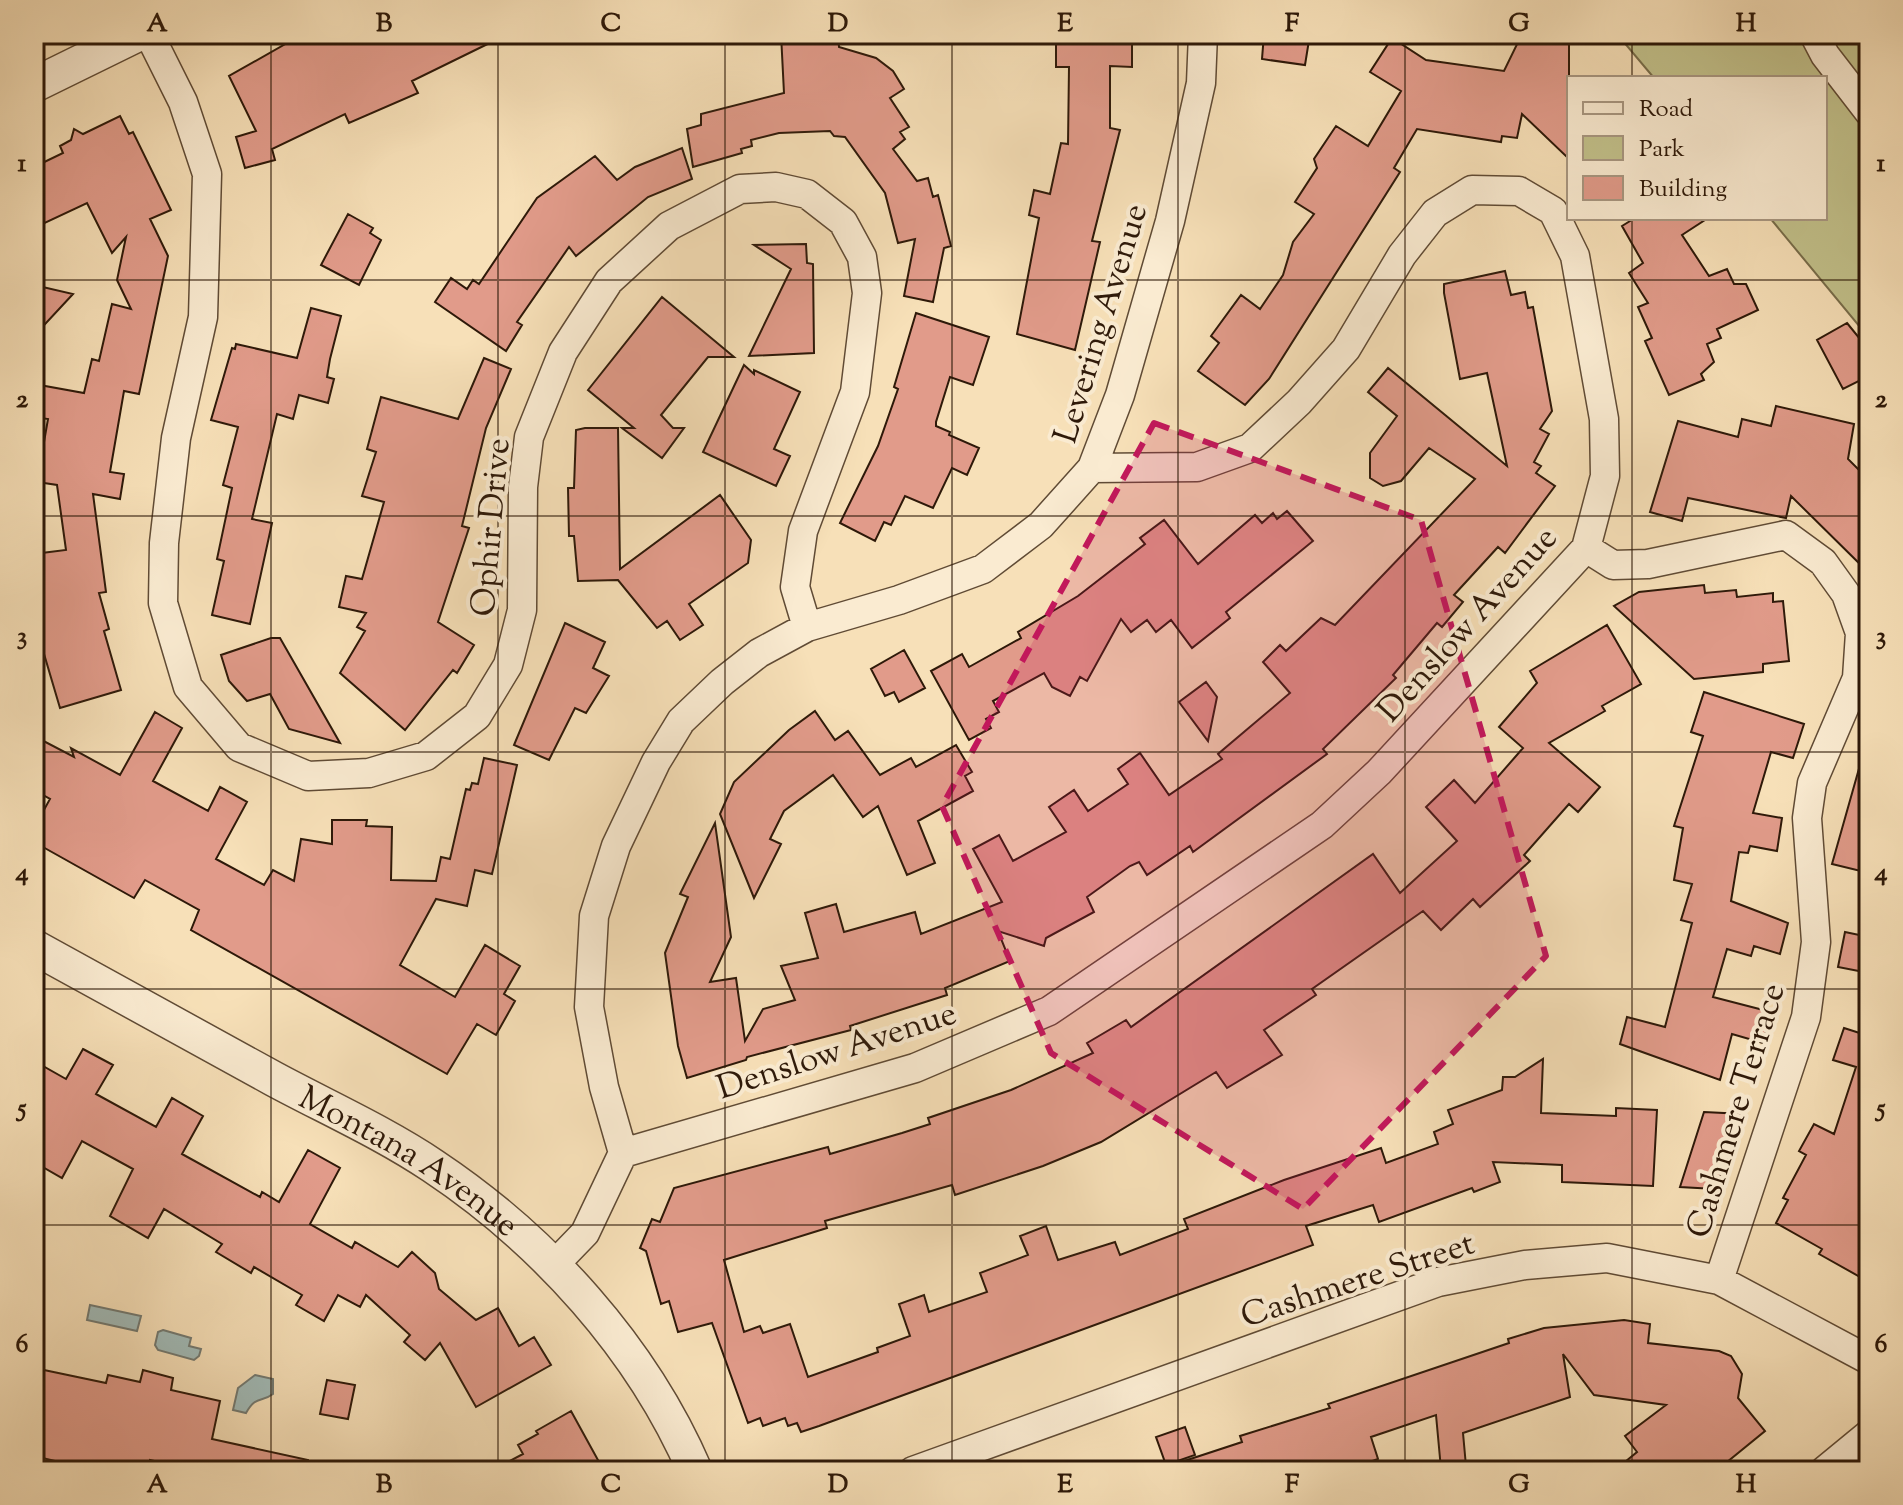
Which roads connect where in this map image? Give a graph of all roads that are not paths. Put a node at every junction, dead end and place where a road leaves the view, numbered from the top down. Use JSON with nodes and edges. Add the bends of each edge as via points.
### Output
{"nodes":[{"id":1,"x":138,"y":34,"type":"edge"},
{"id":2,"x":149,"y":34,"type":"edge"},
{"id":3,"x":1203,"y":34,"type":"edge"},
{"id":4,"x":1814,"y":34,"type":"edge"},
{"id":5,"x":34,"y":85,"type":"edge"},
{"id":6,"x":1869,"y":112,"type":"edge"},
{"id":7,"x":1092,"y":468,"type":"junction"},
{"id":8,"x":1586,"y":548,"type":"junction"},
{"id":9,"x":807,"y":627,"type":"junction"},
{"id":10,"x":34,"y":947,"type":"edge"},
{"id":11,"x":623,"y":1153,"type":"junction"},
{"id":12,"x":555,"y":1264,"type":"junction"},
{"id":13,"x":1719,"y":1280,"type":"junction"},
{"id":14,"x":1869,"y":1360,"type":"edge"},
{"id":15,"x":1869,"y":1434,"type":"edge"},
{"id":16,"x":695,"y":1471,"type":"edge"},
{"id":17,"x":913,"y":1471,"type":"edge"},
{"id":18,"x":1824,"y":1471,"type":"edge"}],
"edges":[{"from":1,"to":5,"type":"street"},
{"from":2,"to":9,"type":"street","name":"Ophir Drive","via":[[183,102],[207,174],[203,317],[176,438],[163,603],[188,687],[239,747],[308,776],[369,773],[426,756],[477,716],[508,665],[522,610],[529,437],[563,352],[609,281],[669,226],[740,189],[776,187],[807,194],[843,222],[862,257],[867,293],[855,392],[803,531],[795,587]]},
{"from":3,"to":7,"type":"street","name":"Levering Avenue","via":[[1201,83],[1170,221],[1120,395]]},
{"from":4,"to":6,"type":"street"},
{"from":7,"to":8,"type":"street","name":"Denslow Avenue","via":[[1197,467],[1250,448],[1346,349],[1402,255],[1435,213],[1472,190],[1519,191],[1553,211],[1575,256],[1604,419],[1605,476]]},
{"from":7,"to":9,"type":"street","name":"Levering Avenue","via":[[1041,525],[983,569]]},
{"from":8,"to":11,"type":"street","name":"Denslow Avenue","via":[[1379,772],[1322,825],[1049,1011],[915,1068]]},
{"from":8,"to":13,"type":"street","name":"Cashmere Terrace","via":[[1613,565],[1648,564],[1786,535],[1823,562],[1846,594],[1860,633],[1857,678],[1812,783],[1807,818],[1816,942],[1806,1017]]},
{"from":9,"to":11,"type":"street","name":"Levering Avenue","via":[[759,653],[681,721],[616,846],[594,916],[589,1007]]},
{"from":10,"to":12,"type":"street","name":"Montana Avenue","via":[[432,1165]]},
{"from":11,"to":12,"type":"street","via":[[585,1233]]},
{"from":12,"to":16,"type":"street","name":"Montana Avenue","via":[[634,1365]]},
{"from":13,"to":14,"type":"street","name":"Cashmere Street"},
{"from":13,"to":17,"type":"street","name":"Cashmere Street","via":[[1607,1258],[1525,1265],[1438,1282]]},
{"from":15,"to":18,"type":"street"}]}
